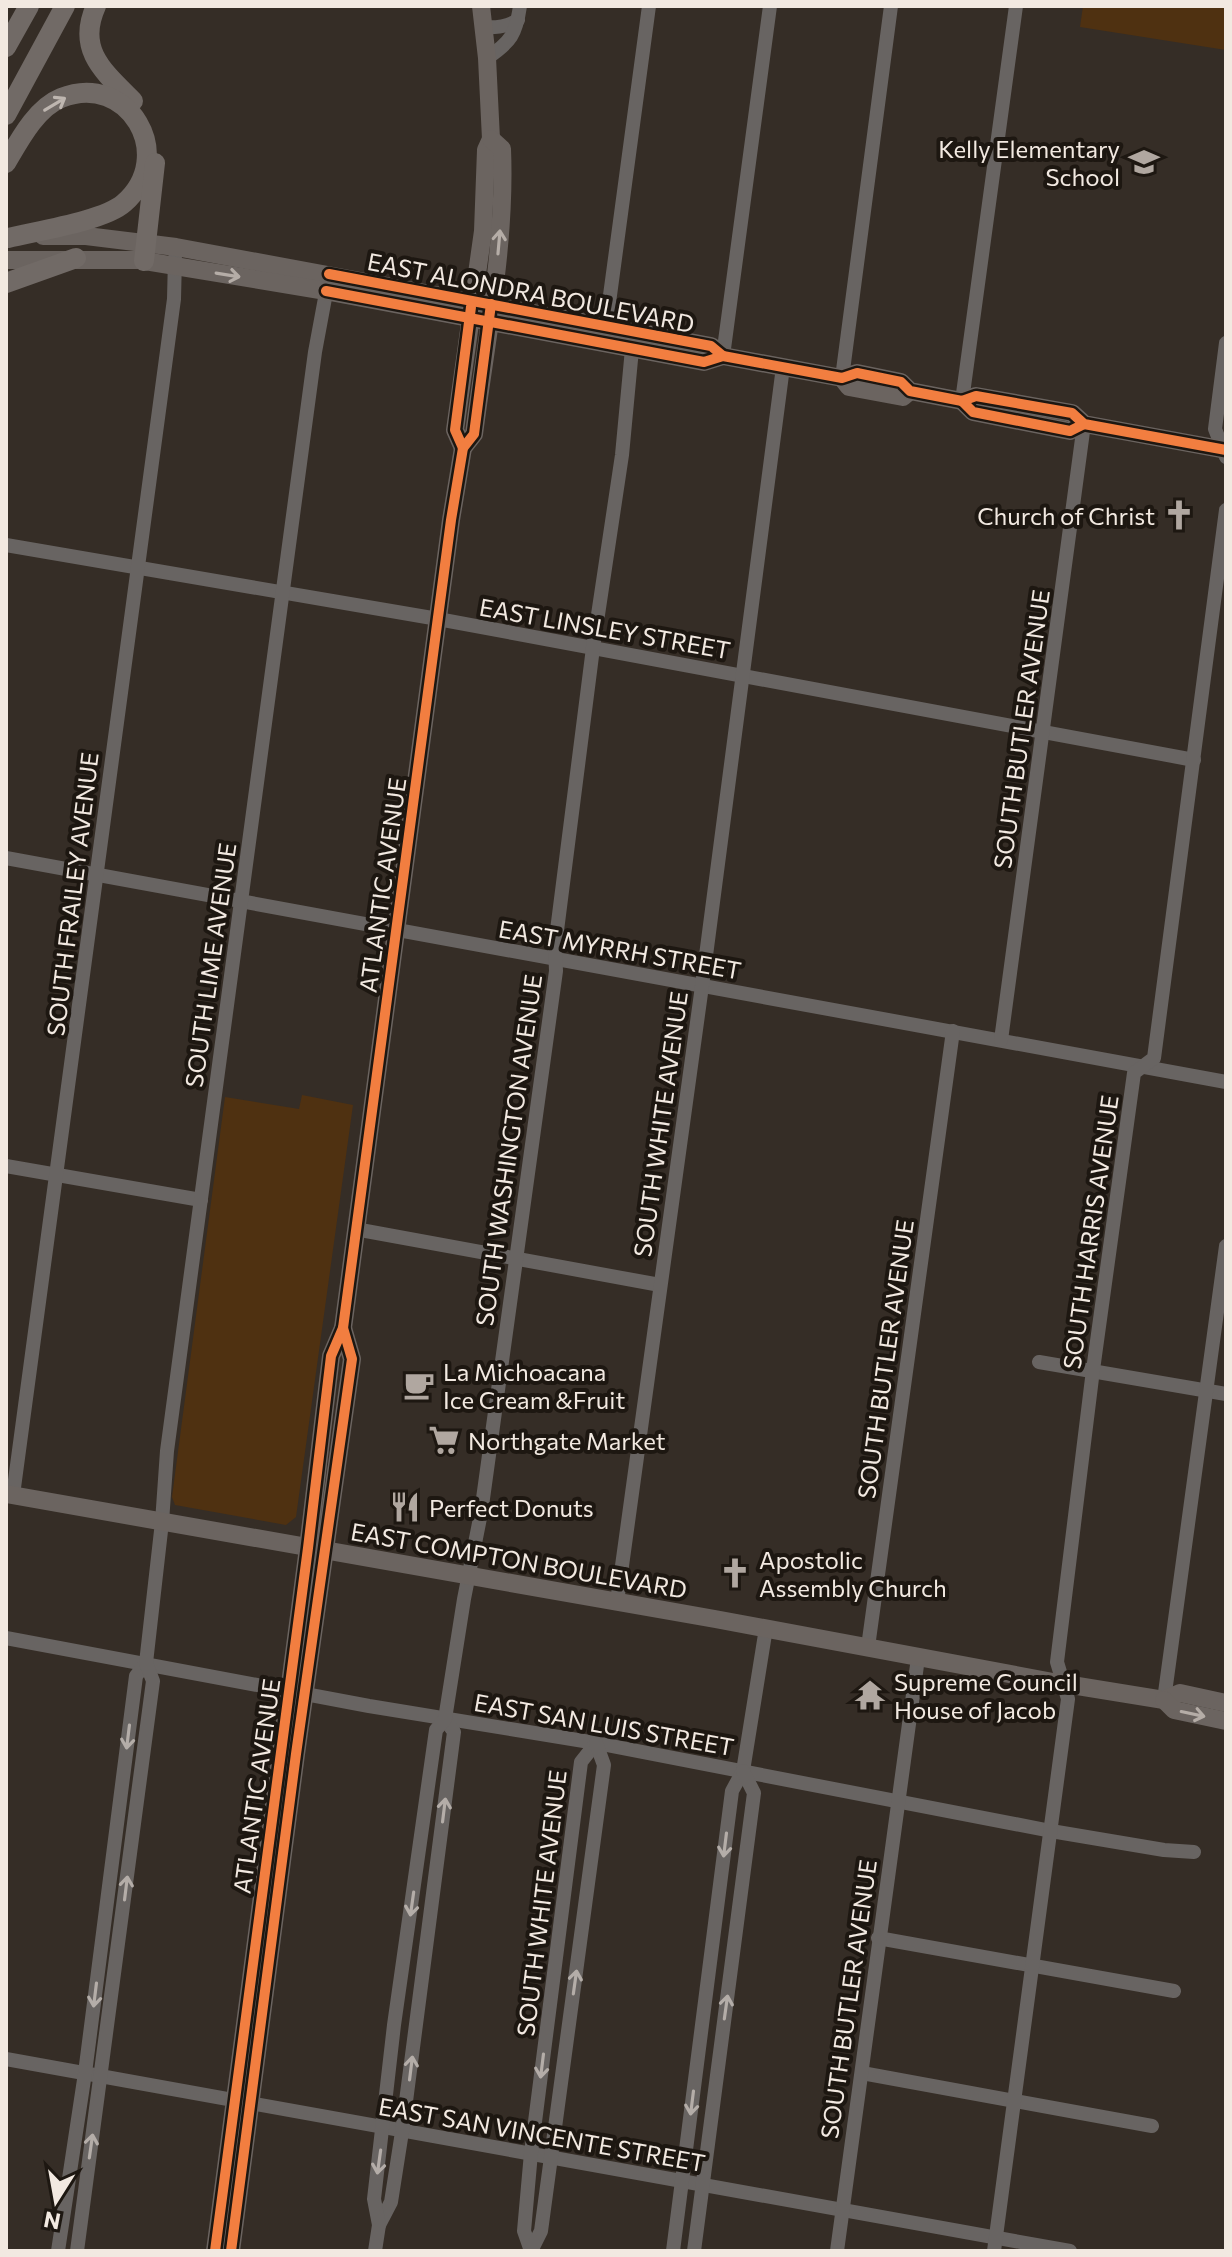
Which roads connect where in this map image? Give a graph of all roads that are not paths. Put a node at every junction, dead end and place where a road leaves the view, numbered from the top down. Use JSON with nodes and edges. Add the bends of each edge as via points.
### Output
{"nodes":[{"id":1,"x":29,"y":6,"type":"edge"},
{"id":2,"x":65,"y":6,"type":"edge"},
{"id":3,"x":96,"y":6,"type":"edge"},
{"id":4,"x":481,"y":6,"type":"edge"},
{"id":5,"x":649,"y":6,"type":"edge"},
{"id":6,"x":770,"y":6,"type":"edge"},
{"id":7,"x":891,"y":6,"type":"edge"},
{"id":8,"x":1016,"y":6,"type":"edge"},
{"id":9,"x":519,"y":13,"type":"edge"},
{"id":10,"x":483,"y":27,"type":"junction"},
{"id":11,"x":6,"y":47,"type":"edge"},
{"id":12,"x":487,"y":58,"type":"junction"},
{"id":13,"x":6,"y":115,"type":"edge"},
{"id":14,"x":6,"y":163,"type":"edge"},
{"id":15,"x":7,"y":238,"type":"edge"},
{"id":16,"x":176,"y":247,"type":"junction"},
{"id":17,"x":145,"y":252,"type":"junction"},
{"id":18,"x":76,"y":258,"type":"junction"},
{"id":19,"x":6,"y":260,"type":"edge"},
{"id":20,"x":175,"y":266,"type":"junction"},
{"id":21,"x":196,"y":270,"type":"junction"},
{"id":22,"x":6,"y":283,"type":"edge"},
{"id":23,"x":328,"y":283,"type":"junction"},
{"id":24,"x":174,"y":299,"type":"junction"},
{"id":25,"x":480,"y":311,"type":"junction"},
{"id":26,"x":606,"y":325,"type":"junction"},
{"id":27,"x":1226,"y":343,"type":"edge"},
{"id":28,"x":632,"y":349,"type":"junction"},
{"id":29,"x":723,"y":356,"type":"junction"},
{"id":30,"x":783,"y":367,"type":"junction"},
{"id":31,"x":842,"y":378,"type":"junction"},
{"id":32,"x":962,"y":401,"type":"junction"},
{"id":33,"x":1084,"y":424,"type":"junction"},
{"id":34,"x":1225,"y":453,"type":"edge"},
{"id":35,"x":1226,"y":510,"type":"edge"},
{"id":36,"x":6,"y":545,"type":"edge"},
{"id":37,"x":136,"y":568,"type":"junction"},
{"id":38,"x":283,"y":593,"type":"junction"},
{"id":39,"x":438,"y":619,"type":"junction"},
{"id":40,"x":593,"y":648,"type":"junction"},
{"id":41,"x":743,"y":676,"type":"junction"},
{"id":42,"x":1044,"y":731,"type":"junction"},
{"id":43,"x":1194,"y":760,"type":"junction"},
{"id":44,"x":6,"y":858,"type":"edge"},
{"id":45,"x":97,"y":875,"type":"junction"},
{"id":46,"x":242,"y":901,"type":"junction"},
{"id":47,"x":396,"y":929,"type":"junction"},
{"id":48,"x":556,"y":959,"type":"junction"},
{"id":49,"x":702,"y":986,"type":"junction"},
{"id":50,"x":953,"y":1031,"type":"junction"},
{"id":51,"x":1001,"y":1040,"type":"junction"},
{"id":52,"x":1143,"y":1066,"type":"junction"},
{"id":53,"x":1226,"y":1082,"type":"edge"},
{"id":54,"x":6,"y":1166,"type":"edge"},
{"id":55,"x":58,"y":1175,"type":"junction"},
{"id":56,"x":201,"y":1200,"type":"junction"},
{"id":57,"x":355,"y":1229,"type":"junction"},
{"id":58,"x":1226,"y":1246,"type":"edge"},
{"id":59,"x":516,"y":1258,"type":"junction"},
{"id":60,"x":660,"y":1285,"type":"junction"},
{"id":61,"x":1039,"y":1362,"type":"dead end"},
{"id":62,"x":1093,"y":1370,"type":"junction"},
{"id":63,"x":1207,"y":1391,"type":"junction"},
{"id":64,"x":1226,"y":1394,"type":"edge"},
{"id":65,"x":10,"y":1494,"type":"edge"},
{"id":66,"x":162,"y":1522,"type":"junction"},
{"id":67,"x":316,"y":1550,"type":"junction"},
{"id":68,"x":469,"y":1576,"type":"junction"},
{"id":69,"x":617,"y":1602,"type":"junction"},
{"id":70,"x":766,"y":1628,"type":"junction"},
{"id":71,"x":6,"y":1638,"type":"edge"},
{"id":72,"x":868,"y":1647,"type":"junction"},
{"id":73,"x":918,"y":1658,"type":"junction"},
{"id":74,"x":146,"y":1663,"type":"junction"},
{"id":75,"x":1063,"y":1683,"type":"junction"},
{"id":76,"x":296,"y":1693,"type":"junction"},
{"id":77,"x":1164,"y":1700,"type":"junction"},
{"id":78,"x":1226,"y":1703,"type":"edge"},
{"id":79,"x":445,"y":1719,"type":"junction"},
{"id":80,"x":1226,"y":1721,"type":"edge"},
{"id":81,"x":596,"y":1743,"type":"junction"},
{"id":82,"x":743,"y":1771,"type":"junction"},
{"id":83,"x":897,"y":1801,"type":"junction"},
{"id":84,"x":1051,"y":1831,"type":"junction"},
{"id":85,"x":1194,"y":1852,"type":"dead end"},
{"id":86,"x":878,"y":1938,"type":"junction"},
{"id":87,"x":1032,"y":1965,"type":"junction"},
{"id":88,"x":1174,"y":1991,"type":"dead end"},
{"id":89,"x":6,"y":2059,"type":"edge"},
{"id":90,"x":85,"y":2073,"type":"junction"},
{"id":91,"x":862,"y":2073,"type":"junction"},
{"id":92,"x":101,"y":2076,"type":"junction"},
{"id":93,"x":243,"y":2101,"type":"junction"},
{"id":94,"x":1013,"y":2101,"type":"junction"},
{"id":95,"x":1152,"y":2126,"type":"dead end"},
{"id":96,"x":384,"y":2128,"type":"junction"},
{"id":97,"x":402,"y":2132,"type":"junction"},
{"id":98,"x":531,"y":2153,"type":"junction"},
{"id":99,"x":551,"y":2157,"type":"junction"},
{"id":100,"x":682,"y":2180,"type":"junction"},
{"id":101,"x":702,"y":2184,"type":"junction"},
{"id":102,"x":842,"y":2210,"type":"junction"},
{"id":103,"x":379,"y":2225,"type":"junction"},
{"id":104,"x":995,"y":2244,"type":"edge"},
{"id":105,"x":58,"y":2251,"type":"edge"},
{"id":106,"x":77,"y":2251,"type":"edge"},
{"id":107,"x":215,"y":2251,"type":"edge"},
{"id":108,"x":231,"y":2251,"type":"edge"},
{"id":109,"x":375,"y":2251,"type":"edge"},
{"id":110,"x":531,"y":2251,"type":"edge"},
{"id":111,"x":673,"y":2251,"type":"edge"},
{"id":112,"x":694,"y":2251,"type":"edge"},
{"id":113,"x":837,"y":2251,"type":"edge"},
{"id":114,"x":1070,"y":2251,"type":"edge"}],
"edges":[{"from":1,"to":11,"type":"highway"},
{"from":2,"to":13,"type":"highway"},
{"from":3,"to":17,"type":"highway","via":[[89,36],[94,56],[146,116],[153,132],[155,167]]},
{"from":4,"to":10,"type":"main road","name":"ATLANTIC AVENUE"},
{"from":5,"to":26,"type":"street"},
{"from":6,"to":29,"type":"street"},
{"from":7,"to":31,"type":"street"},
{"from":8,"to":32,"type":"street"},
{"from":9,"to":10,"type":"street","via":[[510,25]]},
{"from":9,"to":12,"type":"street","via":[[517,29]]},
{"from":10,"to":12,"type":"main road","name":"ATLANTIC AVENUE"},
{"from":12,"to":25,"type":"main road","name":"ATLANTIC AVENUE","via":[[491,139],[502,149],[503,181]]},
{"from":14,"to":15,"type":"highway","one_way":true,"via":[[47,107],[60,98],[86,93],[108,96],[125,106],[145,137],[143,175],[124,204],[108,213]]},
{"from":15,"to":17,"type":"main road","via":[[86,236]]},
{"from":16,"to":17,"type":"main road","name":"EAST ALONDRA BOULEVARD"},
{"from":16,"to":20,"type":"street","name":"SOUTH FRAILEY AVENUE"},
{"from":16,"to":23,"type":"main road","name":"EAST ALONDRA BOULEVARD"},
{"from":17,"to":18,"type":"main road"},
{"from":17,"to":20,"type":"main road","name":"EAST ALONDRA BOULEVARD"},
{"from":18,"to":19,"type":"main road"},
{"from":18,"to":22,"type":"highway"},
{"from":20,"to":21,"type":"main road","name":"EAST ALONDRA BOULEVARD"},
{"from":20,"to":24,"type":"street","name":"SOUTH FRAILEY AVENUE"},
{"from":21,"to":23,"type":"main road","name":"EAST ALONDRA BOULEVARD","one_way":true},
{"from":21,"to":24,"type":"street","name":"SOUTH FRAILEY AVENUE"},
{"from":23,"to":25,"type":"main road","name":"EAST ALONDRA BOULEVARD"},
{"from":23,"to":38,"type":"street","name":"SOUTH LIME AVENUE"},
{"from":24,"to":37,"type":"street","name":"SOUTH FRAILEY AVENUE"},
{"from":25,"to":26,"type":"main road","name":"EAST ALONDRA BOULEVARD"},
{"from":25,"to":28,"type":"main road","name":"EAST ALONDRA BOULEVARD"},
{"from":25,"to":39,"type":"main road","name":"ATLANTIC AVENUE","via":[[474,434],[463,448]]},
{"from":26,"to":29,"type":"main road","name":"EAST ALONDRA BOULEVARD","via":[[711,346]]},
{"from":27,"to":34,"type":"street","via":[[1215,429]]},
{"from":28,"to":29,"type":"main road","name":"EAST ALONDRA BOULEVARD","via":[[704,362]]},
{"from":28,"to":40,"type":"street","name":"SOUTH WASHINGTON AVENUE"},
{"from":29,"to":30,"type":"main road","name":"EAST ALONDRA BOULEVARD"},
{"from":30,"to":31,"type":"main road","name":"EAST ALONDRA BOULEVARD"},
{"from":30,"to":41,"type":"street","name":"SOUTH WHITE AVENUE"},
{"from":31,"to":32,"type":"main road","name":"EAST ALONDRA BOULEVARD","via":[[857,373]]},
{"from":32,"to":33,"type":"main road","name":"EAST ALONDRA BOULEVARD","via":[[973,412],[1070,431]]},
{"from":33,"to":34,"type":"main road","name":"EAST ALONDRA BOULEVARD"},
{"from":33,"to":42,"type":"street","name":"SOUTH BUTLER AVENUE"},
{"from":35,"to":43,"type":"street","name":"SOUTH HARRIS AVENUE"},
{"from":36,"to":37,"type":"street","name":"EAST LINSLEY STREET"},
{"from":37,"to":38,"type":"street","name":"EAST LINSLEY STREET"},
{"from":37,"to":45,"type":"street","name":"SOUTH FRAILEY AVENUE"},
{"from":38,"to":39,"type":"street","name":"EAST LINSLEY STREET"},
{"from":38,"to":46,"type":"street","name":"SOUTH LIME AVENUE"},
{"from":39,"to":40,"type":"street","name":"EAST LINSLEY STREET"},
{"from":39,"to":47,"type":"main road","name":"ATLANTIC AVENUE"},
{"from":40,"to":41,"type":"street","name":"EAST LINSLEY STREET"},
{"from":40,"to":48,"type":"street","name":"SOUTH WASHINGTON AVENUE"},
{"from":41,"to":42,"type":"street","name":"EAST LINSLEY STREET"},
{"from":41,"to":49,"type":"street","name":"SOUTH WHITE AVENUE"},
{"from":42,"to":43,"type":"street","name":"EAST LINSLEY STREET"},
{"from":42,"to":51,"type":"street","name":"SOUTH BUTLER AVENUE"},
{"from":43,"to":52,"type":"street","name":"SOUTH HARRIS AVENUE","via":[[1154,1058]]},
{"from":44,"to":45,"type":"street","name":"EAST MYRRH STREET"},
{"from":45,"to":46,"type":"street","name":"EAST MYRRH STREET"},
{"from":45,"to":55,"type":"street","name":"SOUTH FRAILEY AVENUE"},
{"from":46,"to":47,"type":"street","name":"EAST MYRRH STREET"},
{"from":46,"to":56,"type":"street","name":"SOUTH LIME AVENUE"},
{"from":47,"to":48,"type":"street","name":"EAST MYRRH STREET"},
{"from":47,"to":57,"type":"main road","name":"ATLANTIC AVENUE"},
{"from":48,"to":49,"type":"street","name":"EAST MYRRH STREET"},
{"from":48,"to":59,"type":"street","name":"SOUTH WASHINGTON AVENUE"},
{"from":49,"to":50,"type":"street","name":"EAST MYRRH STREET"},
{"from":49,"to":60,"type":"street","name":"SOUTH WHITE AVENUE"},
{"from":50,"to":51,"type":"street","name":"EAST MYRRH STREET"},
{"from":50,"to":72,"type":"street","name":"SOUTH BUTLER AVENUE"},
{"from":51,"to":52,"type":"street","name":"EAST MYRRH STREET"},
{"from":52,"to":53,"type":"street","name":"EAST MYRRH STREET"},
{"from":52,"to":62,"type":"street","name":"SOUTH HARRIS AVENUE","via":[[1134,1073]]},
{"from":54,"to":55,"type":"street"},
{"from":55,"to":56,"type":"street"},
{"from":55,"to":65,"type":"street","name":"SOUTH FRAILEY AVENUE"},
{"from":56,"to":66,"type":"street","name":"SOUTH LIME AVENUE"},
{"from":57,"to":59,"type":"street"},
{"from":57,"to":67,"type":"main road","name":"ATLANTIC AVENUE","via":[[343,1328],[352,1359]]},
{"from":58,"to":63,"type":"street"},
{"from":59,"to":60,"type":"street"},
{"from":59,"to":68,"type":"street","name":"SOUTH WASHINGTON AVENUE"},
{"from":60,"to":69,"type":"street","name":"SOUTH WHITE AVENUE"},
{"from":61,"to":62,"type":"street"},
{"from":62,"to":63,"type":"street"},
{"from":62,"to":75,"type":"street","name":"SOUTH HARRIS AVENUE","via":[[1057,1662]]},
{"from":63,"to":64,"type":"street"},
{"from":63,"to":77,"type":"street"},
{"from":65,"to":66,"type":"main road","name":"EAST COMPTON BOULEVARD"},
{"from":66,"to":67,"type":"main road","name":"EAST COMPTON BOULEVARD"},
{"from":66,"to":74,"type":"street","name":"SOUTH LIME AVENUE"},
{"from":67,"to":68,"type":"main road","name":"EAST COMPTON BOULEVARD"},
{"from":67,"to":76,"type":"main road","name":"ATLANTIC AVENUE"},
{"from":68,"to":69,"type":"main road","name":"EAST COMPTON BOULEVARD"},
{"from":68,"to":79,"type":"street","name":"SOUTH WASHINGTON AVENUE"},
{"from":69,"to":70,"type":"main road","name":"EAST COMPTON BOULEVARD"},
{"from":70,"to":72,"type":"main road","name":"EAST COMPTON BOULEVARD"},
{"from":70,"to":82,"type":"street"},
{"from":71,"to":74,"type":"street","name":"EAST SAN LUIS STREET"},
{"from":72,"to":73,"type":"main road","name":"EAST COMPTON BOULEVARD"},
{"from":73,"to":75,"type":"main road","name":"EAST COMPTON BOULEVARD"},
{"from":73,"to":83,"type":"street","name":"SOUTH BUTLER AVENUE"},
{"from":74,"to":76,"type":"street","name":"EAST SAN LUIS STREET"},
{"from":74,"to":90,"type":"street","name":"SOUTH LIME AVENUE","one_way":true,"via":[[136,1676]]},
{"from":92,"to":74,"type":"street","name":"SOUTH LIME AVENUE","one_way":true,"via":[[153,1681]]},
{"from":75,"to":77,"type":"main road","name":"EAST COMPTON BOULEVARD"},
{"from":75,"to":84,"type":"street","name":"SOUTH HARRIS AVENUE","via":[[1068,1699]]},
{"from":76,"to":79,"type":"street","name":"EAST SAN LUIS STREET"},
{"from":76,"to":93,"type":"main road","name":"ATLANTIC AVENUE"},
{"from":77,"to":78,"type":"main road","name":"EAST COMPTON BOULEVARD","via":[[1180,1693]]},
{"from":77,"to":80,"type":"main road","name":"EAST COMPTON BOULEVARD","one_way":true,"via":[[1174,1710]]},
{"from":79,"to":81,"type":"street","name":"EAST SAN LUIS STREET"},
{"from":79,"to":96,"type":"street","one_way":true,"via":[[436,1730]]},
{"from":97,"to":79,"type":"street","one_way":true,"via":[[454,1732]]},
{"from":81,"to":82,"type":"street","name":"EAST SAN LUIS STREET"},
{"from":81,"to":98,"type":"street","name":"SOUTH WHITE AVENUE","one_way":true,"via":[[581,1762]]},
{"from":99,"to":81,"type":"street","name":"SOUTH WHITE AVENUE","one_way":true,"via":[[604,1765]]},
{"from":82,"to":83,"type":"street","name":"EAST SAN LUIS STREET"},
{"from":82,"to":100,"type":"street","one_way":true,"via":[[732,1791]]},
{"from":101,"to":82,"type":"street","one_way":true,"via":[[754,1793]]},
{"from":83,"to":84,"type":"street","name":"EAST SAN LUIS STREET"},
{"from":83,"to":86,"type":"street","name":"SOUTH BUTLER AVENUE"},
{"from":84,"to":85,"type":"street","name":"EAST SAN LUIS STREET"},
{"from":84,"to":87,"type":"street","name":"SOUTH HARRIS AVENUE"},
{"from":86,"to":87,"type":"street"},
{"from":86,"to":91,"type":"street","name":"SOUTH BUTLER AVENUE"},
{"from":87,"to":88,"type":"street"},
{"from":87,"to":94,"type":"street","name":"SOUTH HARRIS AVENUE"},
{"from":89,"to":90,"type":"street","name":"EAST SAN VINCENTE STREET"},
{"from":90,"to":92,"type":"street","name":"EAST SAN VINCENTE STREET"},
{"from":90,"to":105,"type":"street","name":"SOUTH LIME AVENUE"},
{"from":91,"to":94,"type":"street"},
{"from":91,"to":102,"type":"street","name":"SOUTH BUTLER AVENUE"},
{"from":92,"to":93,"type":"street","name":"EAST SAN VINCENTE STREET"},
{"from":106,"to":92,"type":"street","name":"SOUTH LIME AVENUE","one_way":true},
{"from":93,"to":96,"type":"street","name":"EAST SAN VINCENTE STREET"},
{"from":93,"to":107,"type":"main road","name":"ATLANTIC AVENUE"},
{"from":93,"to":108,"type":"main road","name":"ATLANTIC AVENUE"},
{"from":94,"to":95,"type":"street"},
{"from":94,"to":104,"type":"street","name":"SOUTH HARRIS AVENUE"},
{"from":96,"to":97,"type":"street","name":"EAST SAN VINCENTE STREET"},
{"from":96,"to":103,"type":"street","one_way":true,"via":[[374,2199]]},
{"from":97,"to":98,"type":"street","name":"EAST SAN VINCENTE STREET"},
{"from":97,"to":103,"type":"street","via":[[391,2202]]},
{"from":98,"to":99,"type":"street","name":"EAST SAN VINCENTE STREET"},
{"from":98,"to":110,"type":"street","name":"SOUTH WHITE AVENUE","via":[[524,2231]]},
{"from":99,"to":100,"type":"street","name":"EAST SAN VINCENTE STREET"},
{"from":99,"to":110,"type":"street","name":"SOUTH WHITE AVENUE","via":[[541,2231]]},
{"from":100,"to":101,"type":"street","name":"EAST SAN VINCENTE STREET"},
{"from":100,"to":111,"type":"street"},
{"from":101,"to":102,"type":"street","name":"EAST SAN VINCENTE STREET"},
{"from":101,"to":112,"type":"street"},
{"from":102,"to":104,"type":"street","name":"EAST SAN VINCENTE STREET"},
{"from":102,"to":113,"type":"street","name":"SOUTH BUTLER AVENUE"},
{"from":103,"to":109,"type":"street"},
{"from":104,"to":114,"type":"street","name":"EAST SAN VINCENTE STREET"}]}
